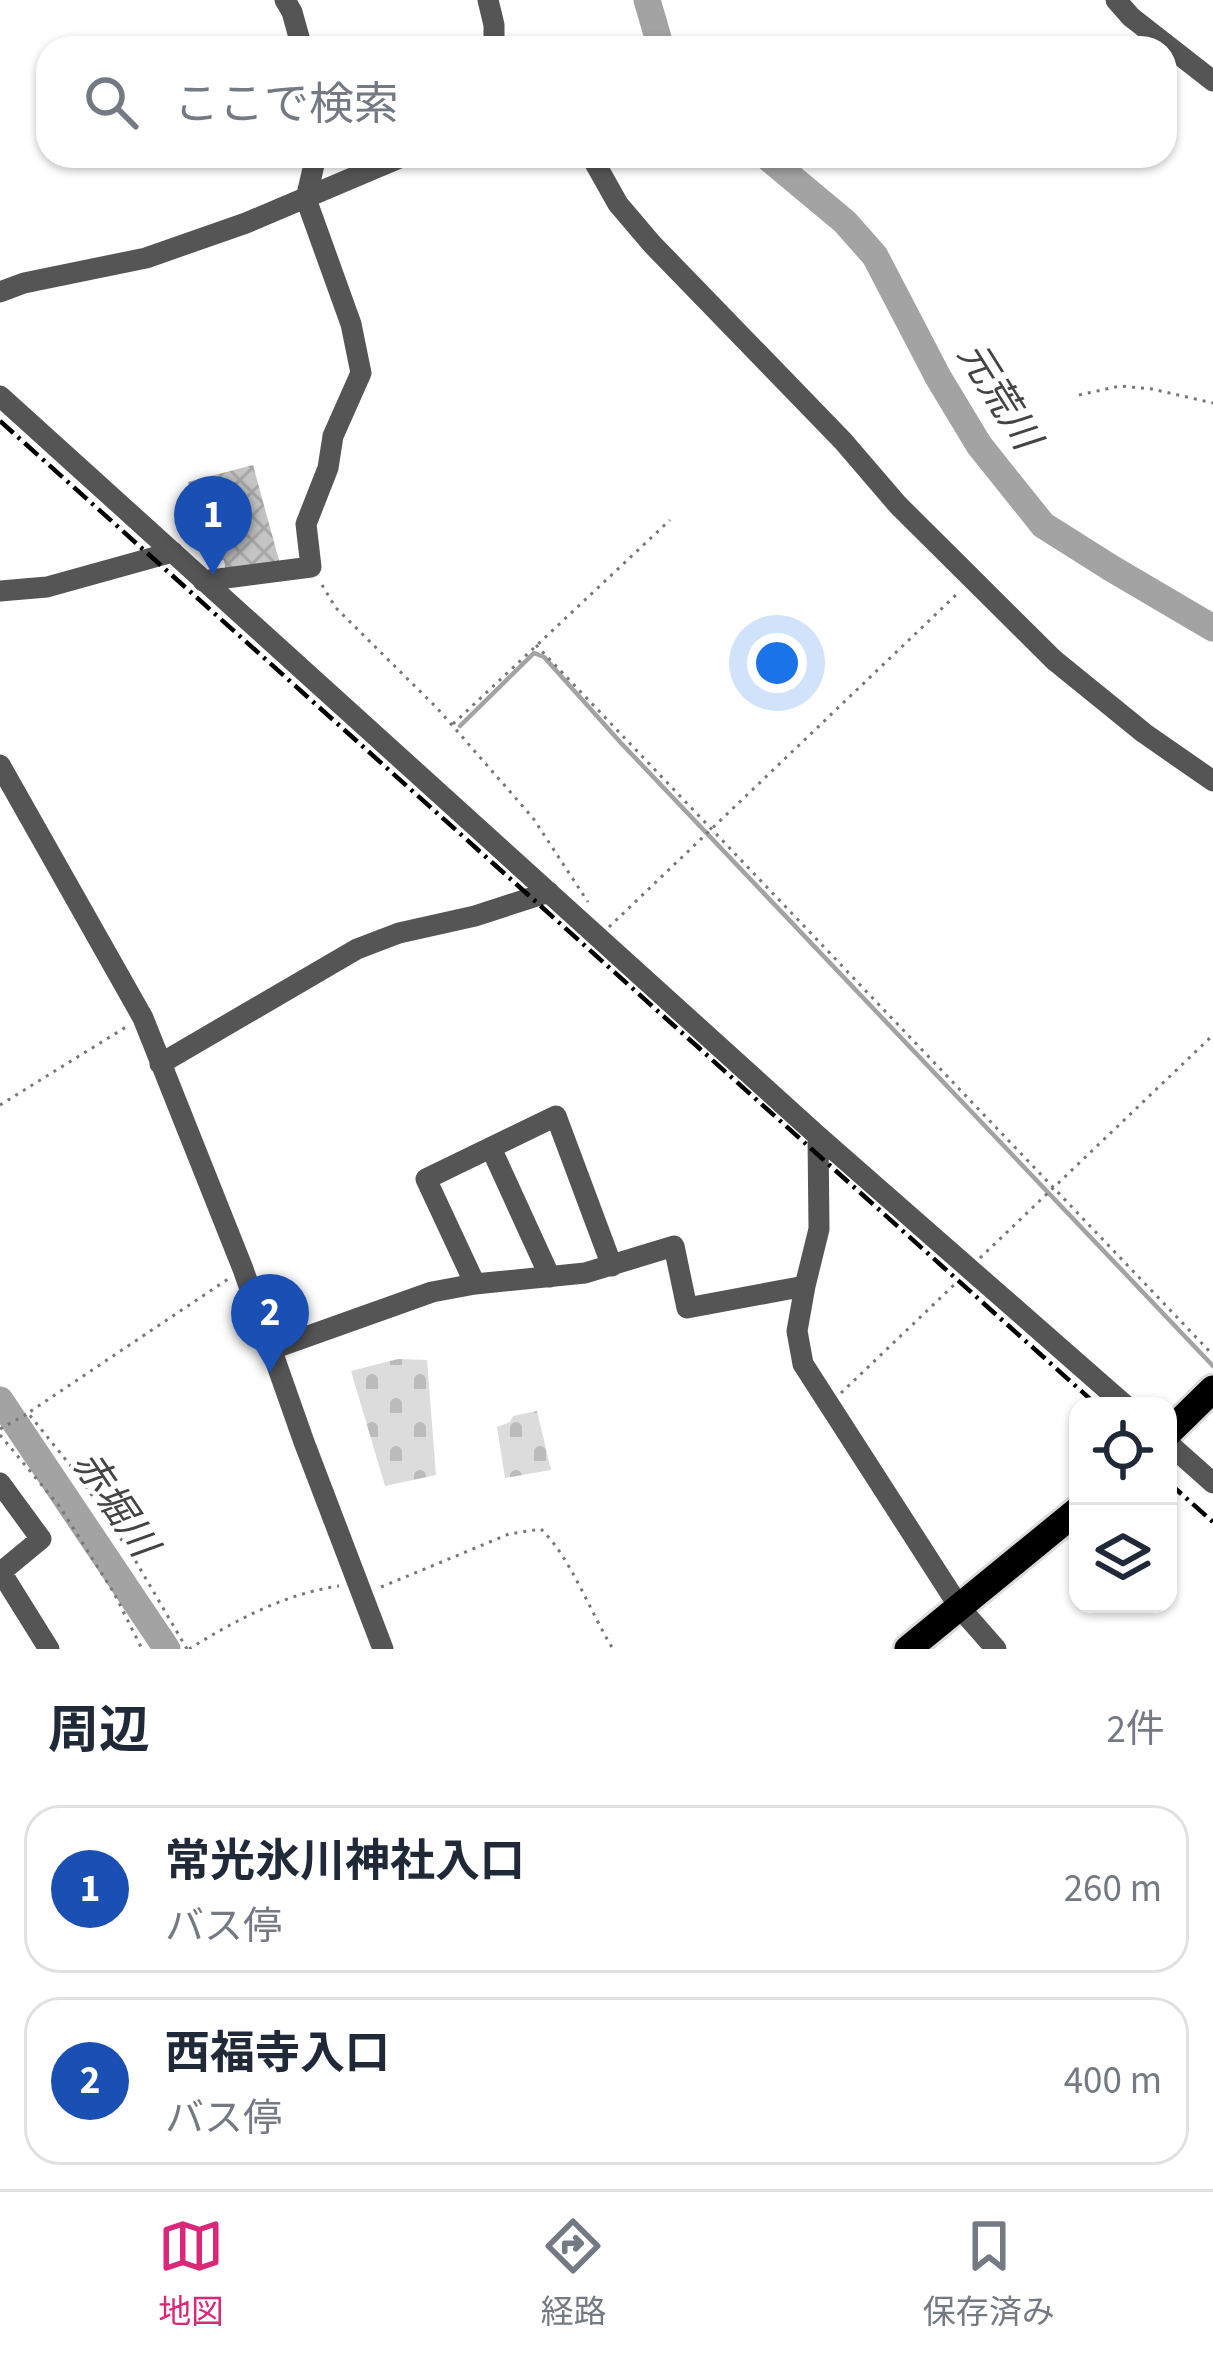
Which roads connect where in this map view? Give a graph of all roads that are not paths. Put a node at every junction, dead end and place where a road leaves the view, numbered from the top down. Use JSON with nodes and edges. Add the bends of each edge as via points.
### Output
{"nodes":[{"id":1,"x":285,"y":0,"type":"edge"},
{"id":2,"x":488,"y":0,"type":"edge"},
{"id":3,"x":1116,"y":0,"type":"edge"},
{"id":4,"x":299,"y":36,"type":"edge"},
{"id":5,"x":494,"y":36,"type":"edge"},
{"id":6,"x":1155,"y":36,"type":"edge"},
{"id":7,"x":1177,"y":53,"type":"edge"},
{"id":8,"x":1213,"y":81,"type":"edge"},
{"id":9,"x":313,"y":168,"type":"edge"},
{"id":10,"x":377,"y":168,"type":"edge"},
{"id":11,"x":598,"y":168,"type":"edge"},
{"id":12,"x":306,"y":199,"type":"junction"},
{"id":13,"x":0,"y":292,"type":"edge"},
{"id":14,"x":0,"y":396,"type":"edge"},
{"id":15,"x":173,"y":553,"type":"junction"},
{"id":16,"x":203,"y":581,"type":"junction"},
{"id":17,"x":0,"y":591,"type":"edge"},
{"id":18,"x":4,"y":781,"type":"edge"},
{"id":19,"x":1213,"y":781,"type":"edge"},
{"id":20,"x":549,"y":892,"type":"junction"},
{"id":21,"x":160,"y":1064,"type":"junction"},
{"id":22,"x":818,"y":1136,"type":"junction"},
{"id":23,"x":491,"y":1148,"type":"junction"},
{"id":24,"x":612,"y":1266,"type":"junction"},
{"id":25,"x":550,"y":1277,"type":"junction"},
{"id":26,"x":476,"y":1284,"type":"junction"},
{"id":27,"x":805,"y":1286,"type":"junction"},
{"id":28,"x":272,"y":1348,"type":"junction"},
{"id":29,"x":1213,"y":1389,"type":"edge"},
{"id":30,"x":1116,"y":1397,"type":"edge"},
{"id":31,"x":1177,"y":1424,"type":"edge"},
{"id":32,"x":1177,"y":1451,"type":"edge"},
{"id":33,"x":0,"y":1483,"type":"edge"},
{"id":34,"x":1213,"y":1484,"type":"edge"},
{"id":35,"x":1069,"y":1517,"type":"edge"},
{"id":36,"x":960,"y":1608,"type":"junction"},
{"id":37,"x":49,"y":1649,"type":"edge"},
{"id":38,"x":383,"y":1649,"type":"edge"},
{"id":39,"x":908,"y":1649,"type":"edge"},
{"id":40,"x":996,"y":1649,"type":"edge"}],
"edges":[{"from":1,"to":4,"type":"street"},
{"from":2,"to":5,"type":"street"},
{"from":3,"to":6,"type":"street"},
{"from":7,"to":8,"type":"street"},
{"from":9,"to":12,"type":"street"},
{"from":10,"to":12,"type":"street"},
{"from":11,"to":19,"type":"street","via":[[652,244],[898,505],[1054,660]]},
{"from":12,"to":13,"type":"street","via":[[146,258]]},
{"from":12,"to":16,"type":"street","via":[[361,373],[307,524],[310,567]]},
{"from":14,"to":15,"type":"street"},
{"from":15,"to":16,"type":"street"},
{"from":15,"to":17,"type":"street"},
{"from":16,"to":20,"type":"street"},
{"from":18,"to":21,"type":"street","via":[[143,1018]]},
{"from":20,"to":21,"type":"street","via":[[357,949]]},
{"from":20,"to":22,"type":"street"},
{"from":21,"to":28,"type":"street"},
{"from":22,"to":27,"type":"street","via":[[819,1229]]},
{"from":22,"to":30,"type":"street"},
{"from":23,"to":24,"type":"street","via":[[556,1116]]},
{"from":23,"to":25,"type":"street"},
{"from":23,"to":26,"type":"street","via":[[426,1179]]},
{"from":24,"to":25,"type":"street"},
{"from":24,"to":27,"type":"street","via":[[674,1246],[687,1308]]},
{"from":25,"to":26,"type":"street"},
{"from":26,"to":28,"type":"street"},
{"from":27,"to":36,"type":"street","via":[[797,1331],[802,1364]]},
{"from":28,"to":38,"type":"street"},
{"from":29,"to":31,"type":"main road"},
{"from":32,"to":34,"type":"street"},
{"from":33,"to":37,"type":"street","via":[[41,1538],[1,1572]]},
{"from":35,"to":36,"type":"main road"},
{"from":36,"to":39,"type":"main road"},
{"from":36,"to":40,"type":"street"}]}
